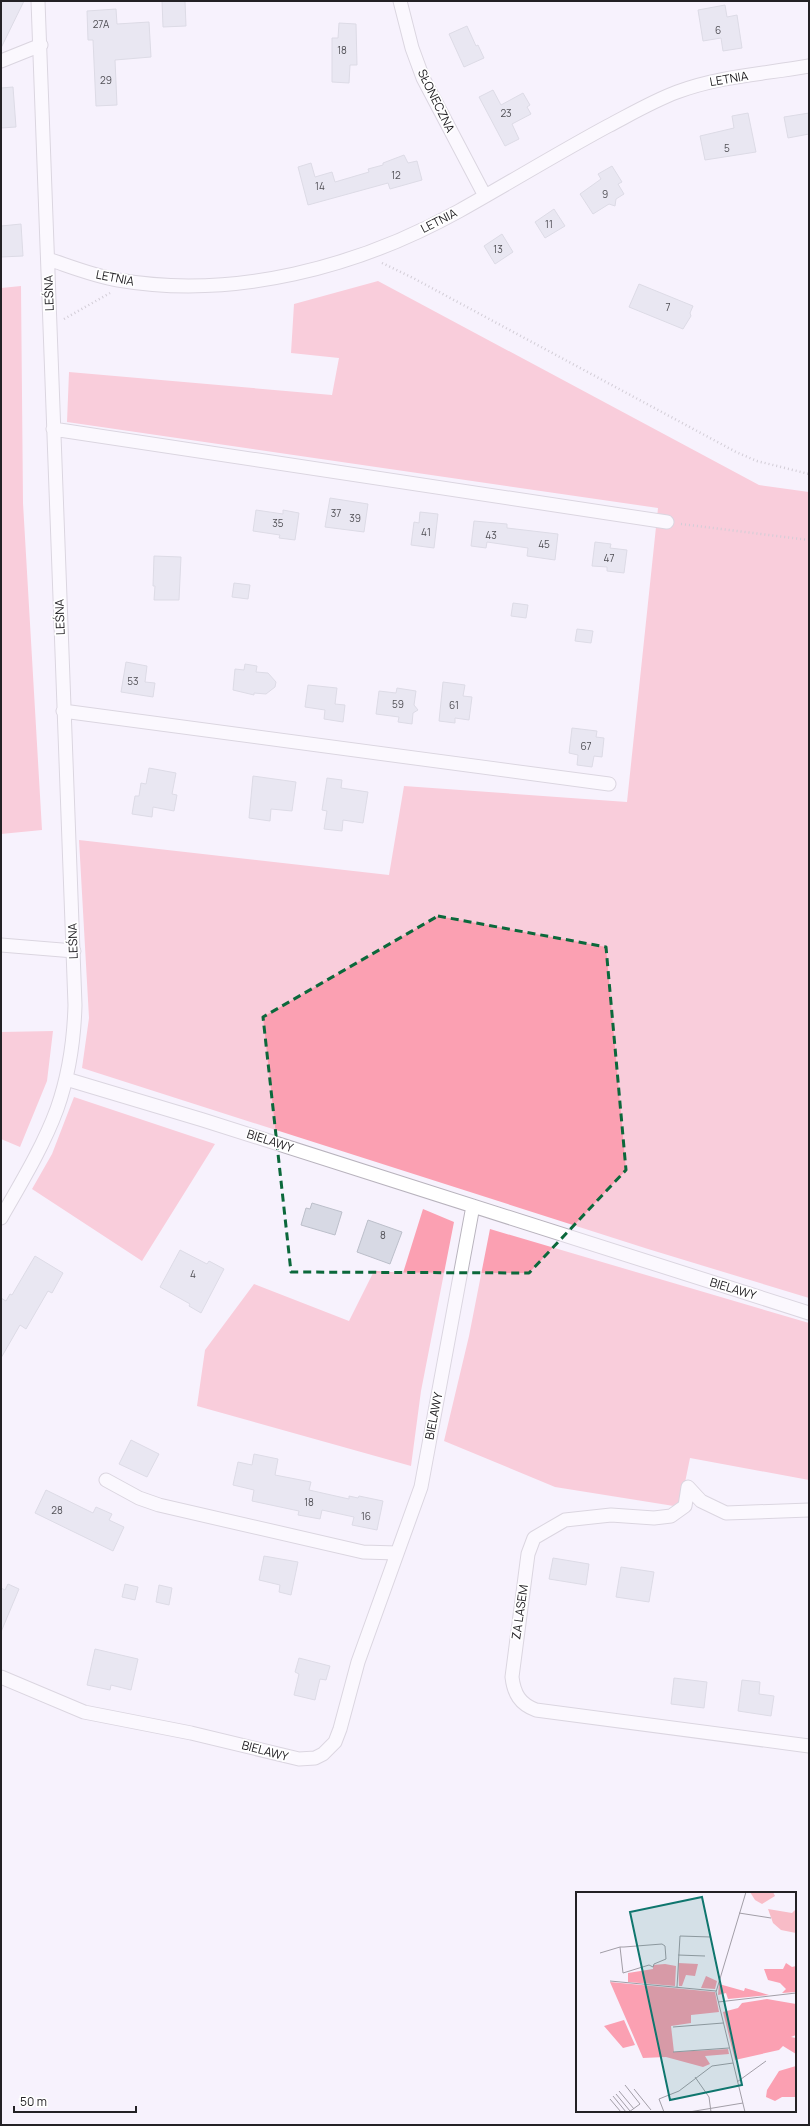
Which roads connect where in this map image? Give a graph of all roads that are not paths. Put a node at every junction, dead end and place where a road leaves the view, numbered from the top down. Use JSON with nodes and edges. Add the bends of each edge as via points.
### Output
{"nodes":[{"id":1,"x":38,"y":1,"type":"edge"},
{"id":2,"x":400,"y":1,"type":"edge"},
{"id":3,"x":41,"y":45,"type":"junction"},
{"id":4,"x":1,"y":61,"type":"edge"},
{"id":5,"x":809,"y":66,"type":"edge"},
{"id":6,"x":485,"y":196,"type":"junction"},
{"id":7,"x":48,"y":259,"type":"junction"},
{"id":8,"x":53,"y":429,"type":"junction"},
{"id":9,"x":667,"y":522,"type":"road end"},
{"id":10,"x":64,"y":711,"type":"junction"},
{"id":11,"x":610,"y":784,"type":"dead end"},
{"id":12,"x":1,"y":945,"type":"edge"},
{"id":13,"x":74,"y":951,"type":"junction"},
{"id":14,"x":66,"y":1079,"type":"junction"},
{"id":15,"x":473,"y":1206,"type":"junction"},
{"id":16,"x":1,"y":1218,"type":"edge"},
{"id":17,"x":809,"y":1313,"type":"edge"},
{"id":18,"x":106,"y":1480,"type":"dead end"},
{"id":19,"x":809,"y":1510,"type":"edge"},
{"id":20,"x":397,"y":1553,"type":"junction"},
{"id":21,"x":1,"y":1677,"type":"edge"},
{"id":22,"x":809,"y":1746,"type":"edge"}],
"edges":[{"from":1,"to":3,"type":"street","name":"LEŚNA"},
{"from":2,"to":6,"type":"street","name":"SŁONECZNA","via":[[423,78]]},
{"from":3,"to":4,"type":"street"},
{"from":3,"to":7,"type":"street","name":"LEŚNA"},
{"from":5,"to":6,"type":"street","name":"LETNIA","via":[[714,80],[675,92],[580,141]]},
{"from":6,"to":7,"type":"street","name":"LETNIA","via":[[426,228],[367,252],[309,270],[261,281],[197,286],[135,283],[82,272]]},
{"from":7,"to":8,"type":"street","name":"LEŚNA"},
{"from":8,"to":9,"type":"street"},
{"from":8,"to":10,"type":"street","name":"LEŚNA"},
{"from":10,"to":11,"type":"street"},
{"from":10,"to":13,"type":"street","name":"LEŚNA"},
{"from":12,"to":13,"type":"street"},
{"from":13,"to":14,"type":"street","name":"LEŚNA","via":[[75,1022]]},
{"from":14,"to":15,"type":"street","name":"BIELAWY"},
{"from":14,"to":16,"type":"street","name":"LEŚNA","via":[[51,1125]]},
{"from":15,"to":17,"type":"street","name":"BIELAWY"},
{"from":15,"to":20,"type":"street","name":"BIELAWY","via":[[420,1487]]},
{"from":18,"to":20,"type":"street","via":[[139,1498],[159,1505],[363,1552]]},
{"from":19,"to":22,"type":"street","name":"ZA LASEM","via":[[726,1513],[701,1501],[688,1487],[685,1506],[671,1516],[591,1517],[565,1520],[547,1530],[534,1538],[528,1554],[512,1677],[517,1696],[536,1710]]},
{"from":20,"to":21,"type":"street","name":"BIELAWY","via":[[358,1662],[340,1729],[329,1750],[315,1758],[291,1758],[191,1733],[84,1712]]}]}
